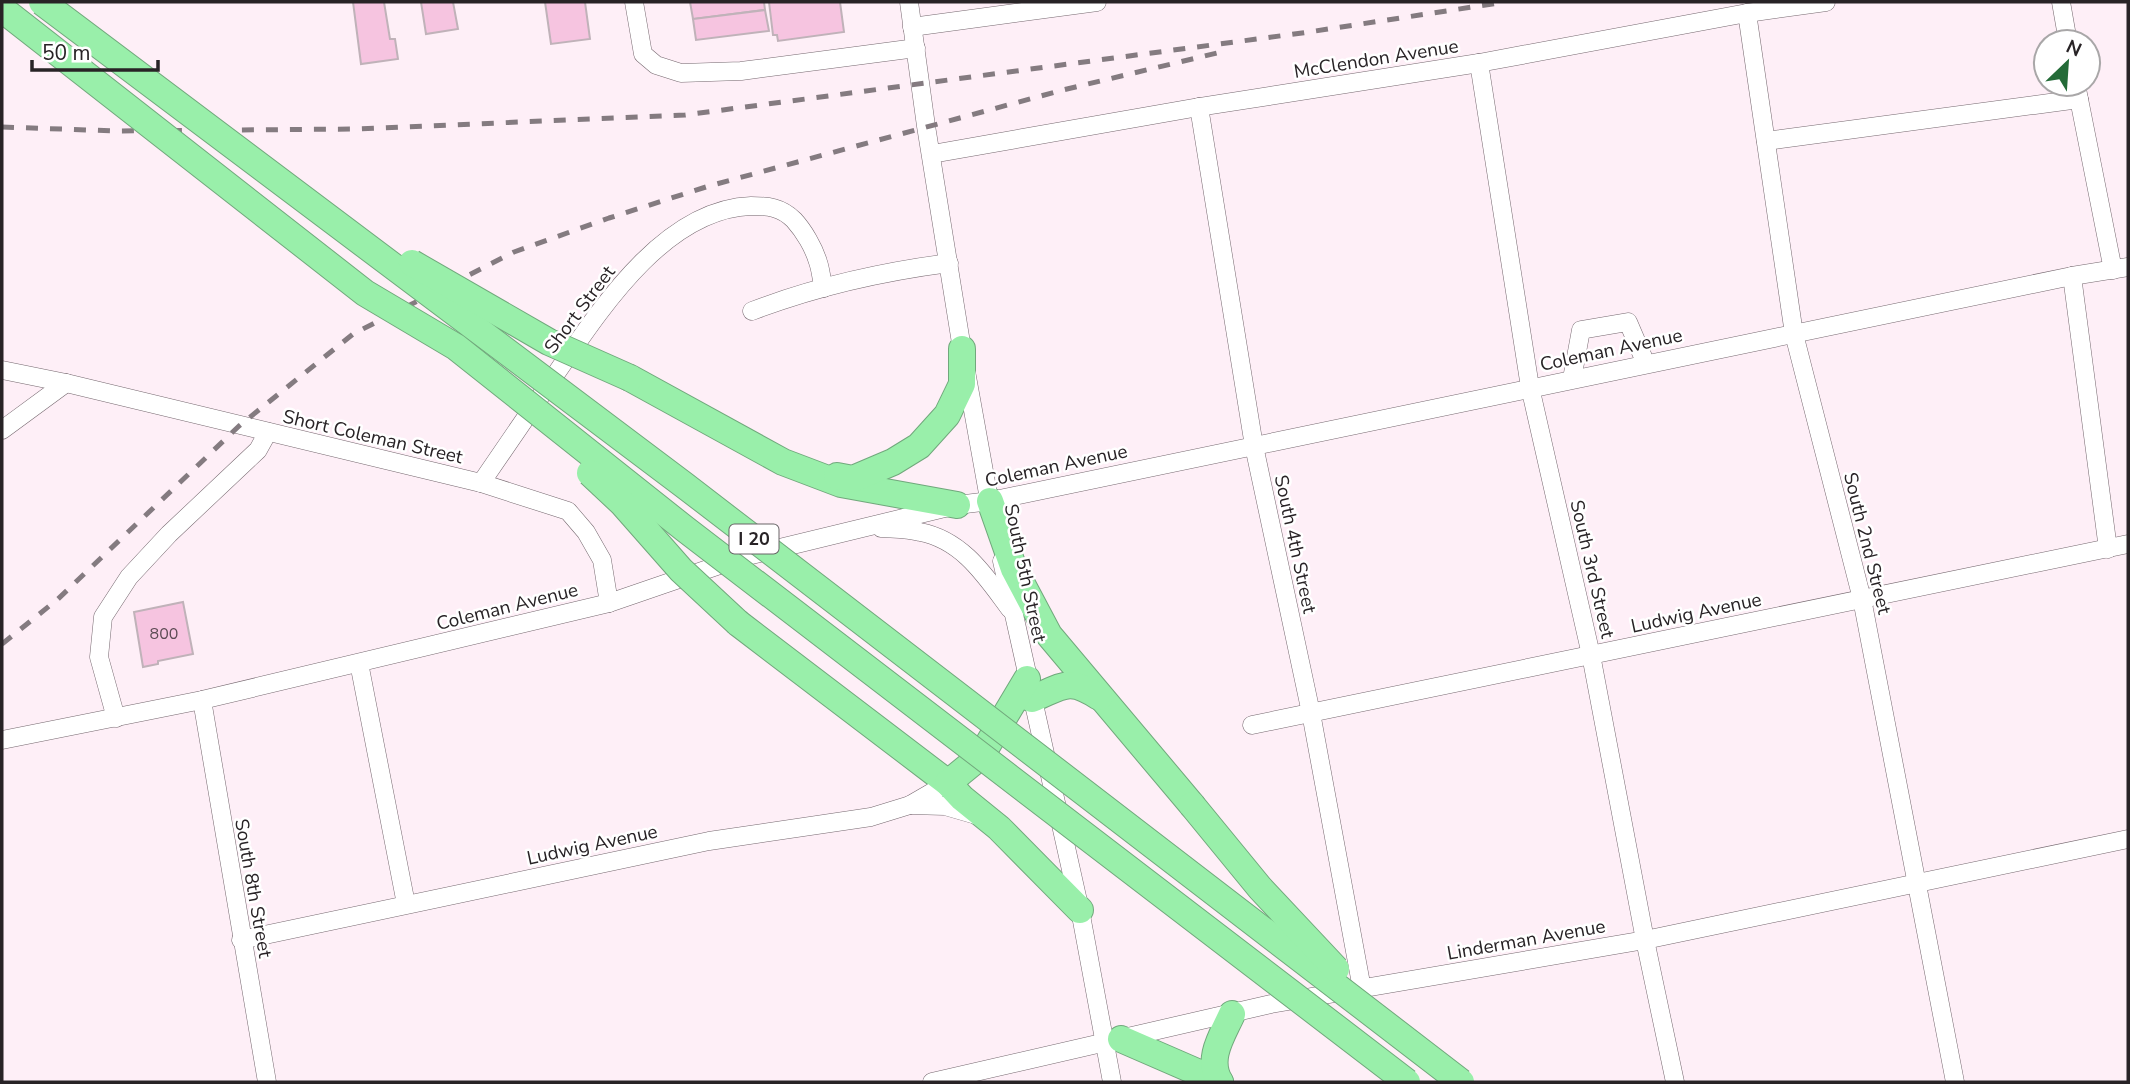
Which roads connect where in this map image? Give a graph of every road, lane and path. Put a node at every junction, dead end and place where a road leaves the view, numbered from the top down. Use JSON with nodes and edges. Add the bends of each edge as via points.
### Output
{"nodes":[{"id":1,"x":41,"y":2,"type":"edge"},
{"id":2,"x":634,"y":2,"type":"edge"},
{"id":3,"x":909,"y":2,"type":"edge"},
{"id":4,"x":1097,"y":2,"type":"edge"},
{"id":5,"x":1826,"y":2,"type":"edge"},
{"id":6,"x":2061,"y":2,"type":"edge"},
{"id":7,"x":2,"y":9,"type":"edge"},
{"id":8,"x":1747,"y":13,"type":"junction"},
{"id":9,"x":912,"y":27,"type":"junction"},
{"id":10,"x":2066,"y":28,"type":"edge"},
{"id":11,"x":916,"y":48,"type":"junction"},
{"id":12,"x":1479,"y":63,"type":"junction"},
{"id":13,"x":2039,"y":98,"type":"edge"},
{"id":14,"x":2078,"y":98,"type":"edge"},
{"id":15,"x":1199,"y":107,"type":"junction"},
{"id":16,"x":1766,"y":141,"type":"junction"},
{"id":17,"x":932,"y":154,"type":"junction"},
{"id":18,"x":311,"y":205,"type":"junction"},
{"id":19,"x":948,"y":262,"type":"junction"},
{"id":20,"x":2120,"y":269,"type":"edge"},
{"id":21,"x":2072,"y":276,"type":"junction"},
{"id":22,"x":824,"y":288,"type":"junction"},
{"id":23,"x":752,"y":311,"type":"dead end"},
{"id":24,"x":1794,"y":334,"type":"junction"},
{"id":25,"x":456,"y":347,"type":"junction"},
{"id":26,"x":962,"y":349,"type":"junction"},
{"id":27,"x":1646,"y":364,"type":"junction"},
{"id":28,"x":2,"y":370,"type":"edge"},
{"id":29,"x":1572,"y":379,"type":"junction"},
{"id":30,"x":66,"y":383,"type":"junction"},
{"id":31,"x":1530,"y":387,"type":"junction"},
{"id":32,"x":2,"y":430,"type":"edge"},
{"id":33,"x":268,"y":432,"type":"junction"},
{"id":34,"x":1254,"y":446,"type":"junction"},
{"id":35,"x":783,"y":462,"type":"junction"},
{"id":36,"x":481,"y":483,"type":"junction"},
{"id":37,"x":990,"y":501,"type":"junction"},
{"id":38,"x":957,"y":505,"type":"junction"},
{"id":39,"x":867,"y":527,"type":"junction"},
{"id":40,"x":2128,"y":544,"type":"edge"},
{"id":41,"x":2108,"y":549,"type":"junction"},
{"id":42,"x":1862,"y":599,"type":"junction"},
{"id":43,"x":609,"y":603,"type":"junction"},
{"id":44,"x":1013,"y":613,"type":"junction"},
{"id":45,"x":1591,"y":655,"type":"junction"},
{"id":46,"x":359,"y":663,"type":"junction"},
{"id":47,"x":1029,"y":689,"type":"junction"},
{"id":48,"x":1101,"y":698,"type":"junction"},
{"id":49,"x":202,"y":700,"type":"junction"},
{"id":50,"x":1311,"y":713,"type":"junction"},
{"id":51,"x":116,"y":718,"type":"junction"},
{"id":52,"x":1252,"y":725,"type":"dead end"},
{"id":53,"x":2,"y":740,"type":"edge"},
{"id":54,"x":948,"y":783,"type":"junction"},
{"id":55,"x":911,"y":805,"type":"junction"},
{"id":56,"x":988,"y":818,"type":"junction"},
{"id":57,"x":2128,"y":839,"type":"edge"},
{"id":58,"x":1917,"y":883,"type":"junction"},
{"id":59,"x":406,"y":904,"type":"junction"},
{"id":60,"x":1080,"y":910,"type":"junction"},
{"id":61,"x":242,"y":940,"type":"junction"},
{"id":62,"x":1645,"y":940,"type":"junction"},
{"id":63,"x":1362,"y":989,"type":"junction"},
{"id":64,"x":1232,"y":1014,"type":"junction"},
{"id":65,"x":1113,"y":1041,"type":"junction"},
{"id":66,"x":1434,"y":1061,"type":"junction"},
{"id":67,"x":267,"y":1082,"type":"edge"},
{"id":68,"x":932,"y":1082,"type":"edge"},
{"id":69,"x":1112,"y":1082,"type":"edge"},
{"id":70,"x":1215,"y":1082,"type":"edge"},
{"id":71,"x":1407,"y":1082,"type":"edge"},
{"id":72,"x":1461,"y":1082,"type":"edge"},
{"id":73,"x":1675,"y":1082,"type":"edge"},
{"id":74,"x":1955,"y":1082,"type":"edge"}],
"edges":[{"from":1,"to":18,"type":"highway","number":"I 20","bridge":true},
{"from":2,"to":11,"type":"street","via":[[643,54],[656,65],[681,73],[741,71]]},
{"from":3,"to":9,"type":"street","name":"South 5th Street"},
{"from":4,"to":9,"type":"street"},
{"from":5,"to":8,"type":"street","name":"McClendon Avenue"},
{"from":6,"to":10,"type":"street"},
{"from":7,"to":25,"type":"highway","number":"I 20","bridge":true,"via":[[365,293]]},
{"from":8,"to":12,"type":"street","name":"McClendon Avenue"},
{"from":8,"to":16,"type":"street","name":"South 2nd Street"},
{"from":9,"to":11,"type":"street","name":"South 5th Street"},
{"from":11,"to":17,"type":"street","name":"South 5th Street"},
{"from":12,"to":15,"type":"street","name":"McClendon Avenue"},
{"from":12,"to":31,"type":"street","name":"South 3rd Street"},
{"from":13,"to":16,"type":"street"},
{"from":14,"to":20,"type":"street"},
{"from":15,"to":17,"type":"street","name":"McClendon Avenue"},
{"from":15,"to":34,"type":"street","name":"South 4th Street"},
{"from":16,"to":24,"type":"street","name":"South 2nd Street"},
{"from":17,"to":19,"type":"street","name":"South 5th Street"},
{"from":18,"to":35,"type":"highway","bridge":true,"via":[[549,342],[630,378]]},
{"from":18,"to":66,"type":"highway","number":"I 20","bridge":true},
{"from":19,"to":22,"type":"street","via":[[882,272]]},
{"from":19,"to":26,"type":"street","name":"South 5th Street"},
{"from":20,"to":21,"type":"street","name":"Coleman Avenue"},
{"from":21,"to":24,"type":"street","name":"Coleman Avenue"},
{"from":21,"to":41,"type":"street"},
{"from":22,"to":23,"type":"street"},
{"from":22,"to":36,"type":"street","name":"Short Street","via":[[818,262],[804,235],[781,210],[737,207],[704,216],[670,239],[608,300]]},
{"from":24,"to":27,"type":"street","name":"Coleman Avenue"},
{"from":24,"to":42,"type":"street","name":"South 2nd Street"},
{"from":25,"to":54,"type":"highway","bridge":true,"via":[[622,503],[681,570],[738,623]]},
{"from":25,"to":71,"type":"highway","number":"I 20","bridge":true,"via":[[696,538]]},
{"from":26,"to":35,"type":"highway","via":[[962,384],[947,415],[910,452],[853,480]]},
{"from":26,"to":37,"type":"street","name":"South 5th Street"},
{"from":27,"to":29,"type":"street","name":"Coleman Avenue"},
{"from":27,"to":29,"type":"street","via":[[1628,323],[1581,330]]},
{"from":28,"to":30,"type":"street","name":"Short Coleman Street"},
{"from":29,"to":31,"type":"street","name":"Coleman Avenue"},
{"from":30,"to":32,"type":"street"},
{"from":30,"to":33,"type":"street","name":"Short Coleman Street"},
{"from":31,"to":34,"type":"street","name":"Coleman Avenue"},
{"from":31,"to":45,"type":"street","name":"South 3rd Street"},
{"from":33,"to":36,"type":"street","name":"Short Coleman Street"},
{"from":33,"to":51,"type":"street","via":[[258,450],[129,577],[103,617],[99,657]]},
{"from":34,"to":37,"type":"street","name":"Coleman Avenue"},
{"from":34,"to":50,"type":"street","name":"South 4th Street"},
{"from":35,"to":38,"type":"highway","via":[[841,484]]},
{"from":36,"to":43,"type":"street","name":"Short Coleman Street","via":[[568,511],[602,560]]},
{"from":37,"to":38,"type":"street","name":"Coleman Avenue"},
{"from":37,"to":44,"type":"street","name":"South 5th Street"},
{"from":37,"to":48,"type":"highway","via":[[1014,569],[1049,635]]},
{"from":38,"to":39,"type":"street","name":"Coleman Avenue"},
{"from":39,"to":43,"type":"street","name":"Coleman Avenue","via":[[743,557]]},
{"from":39,"to":44,"type":"street","via":[[921,532],[942,539],[978,566]]},
{"from":40,"to":41,"type":"street","name":"Ludwig Avenue"},
{"from":41,"to":42,"type":"street","name":"Ludwig Avenue"},
{"from":42,"to":45,"type":"street","name":"Ludwig Avenue"},
{"from":42,"to":58,"type":"street","name":"South 2nd Street"},
{"from":43,"to":46,"type":"street","name":"Coleman Avenue"},
{"from":44,"to":47,"type":"street","name":"South 5th Street"},
{"from":45,"to":50,"type":"street","name":"Ludwig Avenue"},
{"from":45,"to":62,"type":"street","name":"South 3rd Street"},
{"from":46,"to":49,"type":"street","name":"Coleman Avenue"},
{"from":46,"to":59,"type":"street"},
{"from":47,"to":48,"type":"highway","via":[[1071,685]]},
{"from":47,"to":54,"type":"highway","via":[[981,756]]},
{"from":47,"to":60,"type":"street","name":"South 5th Street"},
{"from":48,"to":66,"type":"highway","bridge":true,"via":[[1260,888],[1329,962]]},
{"from":49,"to":51,"type":"street","name":"Coleman Avenue"},
{"from":49,"to":61,"type":"street","name":"South 8th Street"},
{"from":50,"to":52,"type":"street","name":"Ludwig Avenue"},
{"from":50,"to":63,"type":"street","name":"South 4th Street"},
{"from":51,"to":53,"type":"street","name":"Coleman Avenue"},
{"from":54,"to":55,"type":"street","name":"Ludwig Avenue"},
{"from":54,"to":56,"type":"highway"},
{"from":55,"to":56,"type":"street","via":[[946,806]]},
{"from":55,"to":59,"type":"street","name":"Ludwig Avenue","via":[[871,817],[709,841]]},
{"from":56,"to":60,"type":"highway"},
{"from":57,"to":58,"type":"street","name":"Linderman Avenue"},
{"from":58,"to":62,"type":"street","name":"Linderman Avenue"},
{"from":58,"to":74,"type":"street","name":"South 2nd Street"},
{"from":59,"to":61,"type":"street","name":"Ludwig Avenue"},
{"from":60,"to":65,"type":"street","name":"South 5th Street"},
{"from":61,"to":67,"type":"street","name":"South 8th Street"},
{"from":62,"to":63,"type":"street","name":"Linderman Avenue"},
{"from":62,"to":73,"type":"street","name":"South 3rd Street"},
{"from":63,"to":64,"type":"street","name":"Linderman Avenue"},
{"from":64,"to":65,"type":"street","name":"Linderman Avenue"},
{"from":64,"to":70,"type":"highway","via":[[1213,1058]]},
{"from":65,"to":68,"type":"street","name":"Linderman Avenue"},
{"from":65,"to":69,"type":"street","name":"South 5th Street"},
{"from":65,"to":70,"type":"highway"},
{"from":66,"to":72,"type":"highway","number":"I 20","bridge":true}]}
